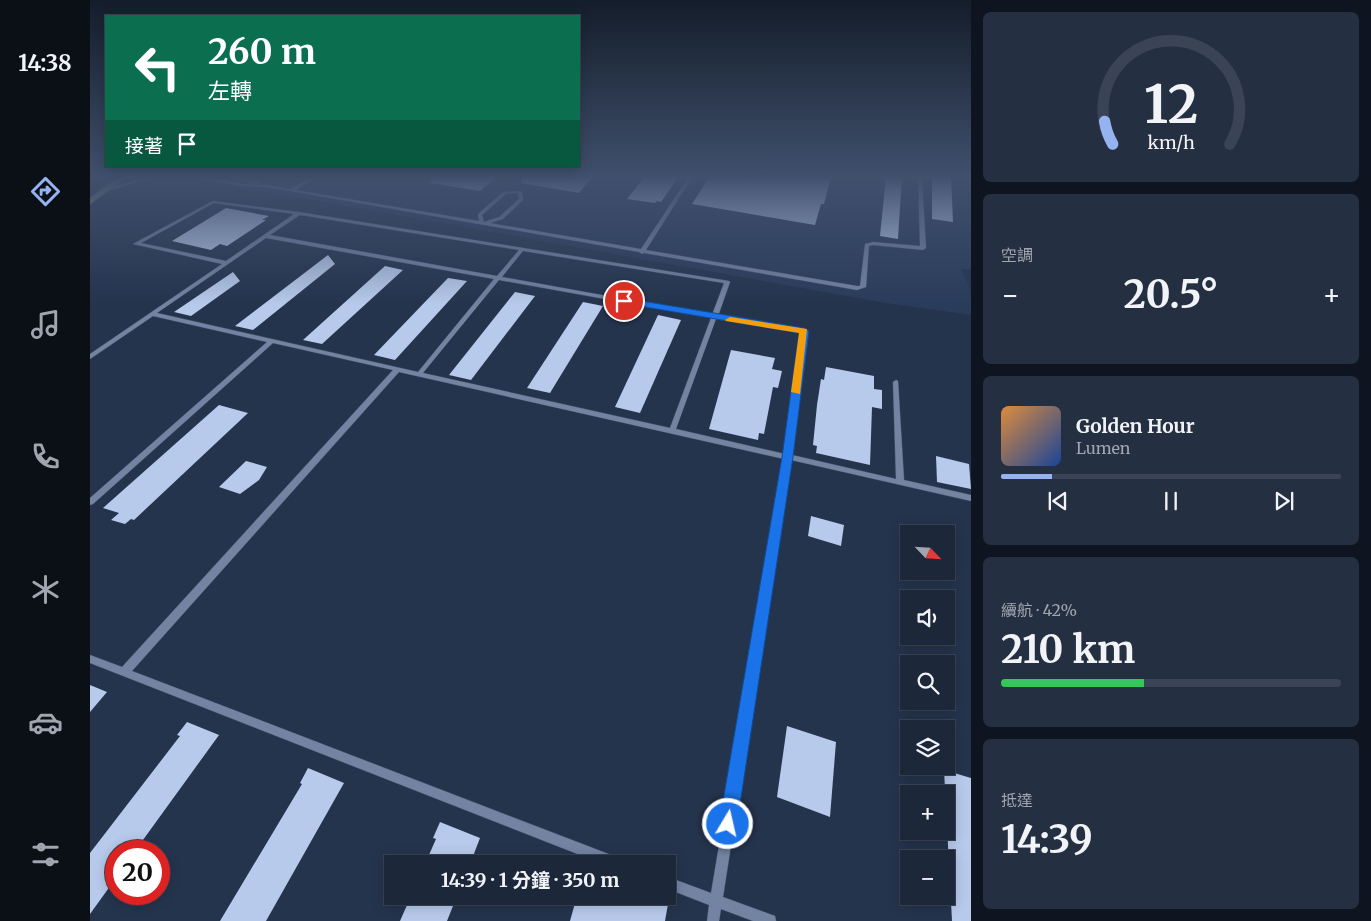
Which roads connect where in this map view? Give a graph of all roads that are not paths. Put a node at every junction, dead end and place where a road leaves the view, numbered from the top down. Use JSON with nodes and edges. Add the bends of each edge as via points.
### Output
{"nodes":[{"id":1,"x":182,"y":219,"type":"edge"},
{"id":2,"x":290,"y":219,"type":"edge"},
{"id":3,"x":336,"y":219,"type":"edge"},
{"id":4,"x":453,"y":219,"type":"edge"},
{"id":5,"x":481,"y":219,"type":"edge"},
{"id":6,"x":498,"y":219,"type":"edge"},
{"id":7,"x":663,"y":219,"type":"edge"},
{"id":8,"x":922,"y":219,"type":"edge"},
{"id":9,"x":482,"y":224,"type":"junction"},
{"id":10,"x":265,"y":236,"type":"junction"},
{"id":11,"x":522,"y":249,"type":"junction"},
{"id":12,"x":642,"y":252,"type":"junction"},
{"id":13,"x":227,"y":263,"type":"junction"},
{"id":14,"x":497,"y":278,"type":"junction"},
{"id":15,"x":152,"y":314,"type":"junction"},
{"id":16,"x":715,"y":317,"type":"junction"},
{"id":17,"x":272,"y":341,"type":"junction"},
{"id":18,"x":90,"y":356,"type":"edge"},
{"id":19,"x":398,"y":369,"type":"junction"},
{"id":20,"x":419,"y":374,"type":"junction"},
{"id":21,"x":896,"y":382,"type":"dead end"},
{"id":22,"x":672,"y":431,"type":"junction"},
{"id":23,"x":788,"y":457,"type":"junction"},
{"id":24,"x":900,"y":482,"type":"junction"},
{"id":25,"x":971,"y":498,"type":"edge"},
{"id":26,"x":90,"y":502,"type":"edge"},
{"id":27,"x":90,"y":659,"type":"edge"},
{"id":28,"x":124,"y":672,"type":"junction"},
{"id":29,"x":596,"y":855,"type":"edge"},
{"id":30,"x":676,"y":886,"type":"edge"},
{"id":31,"x":716,"y":901,"type":"junction"},
{"id":32,"x":713,"y":921,"type":"edge"},
{"id":33,"x":770,"y":921,"type":"edge"}],
"edges":[{"from":1,"to":13,"type":"lane","via":[[136,244]]},
{"from":2,"to":10,"type":"lane"},
{"from":3,"to":11,"type":"lane"},
{"from":4,"to":9,"type":"lane"},
{"from":5,"to":9,"type":"lane"},
{"from":6,"to":9,"type":"lane"},
{"from":7,"to":12,"type":"lane"},
{"from":8,"to":12,"type":"lane","via":[[924,248],[867,245],[863,287],[846,288]]},
{"from":9,"to":12,"type":"lane"},
{"from":10,"to":13,"type":"lane"},
{"from":10,"to":14,"type":"lane"},
{"from":11,"to":14,"type":"lane"},
{"from":11,"to":16,"type":"lane","via":[[728,282]]},
{"from":13,"to":15,"type":"lane"},
{"from":14,"to":16,"type":"lane"},
{"from":14,"to":20,"type":"lane"},
{"from":15,"to":17,"type":"lane"},
{"from":15,"to":18,"type":"lane"},
{"from":16,"to":22,"type":"lane"},
{"from":16,"to":23,"type":"lane","via":[[804,331]]},
{"from":17,"to":19,"type":"lane"},
{"from":17,"to":26,"type":"lane"},
{"from":19,"to":20,"type":"lane"},
{"from":19,"to":28,"type":"lane"},
{"from":20,"to":22,"type":"lane"},
{"from":21,"to":24,"type":"lane"},
{"from":22,"to":23,"type":"lane"},
{"from":23,"to":24,"type":"lane"},
{"from":23,"to":31,"type":"lane"},
{"from":24,"to":25,"type":"lane"},
{"from":27,"to":28,"type":"lane"},
{"from":28,"to":29,"type":"lane"},
{"from":30,"to":31,"type":"lane"},
{"from":31,"to":32,"type":"lane"},
{"from":31,"to":33,"type":"lane"}]}
